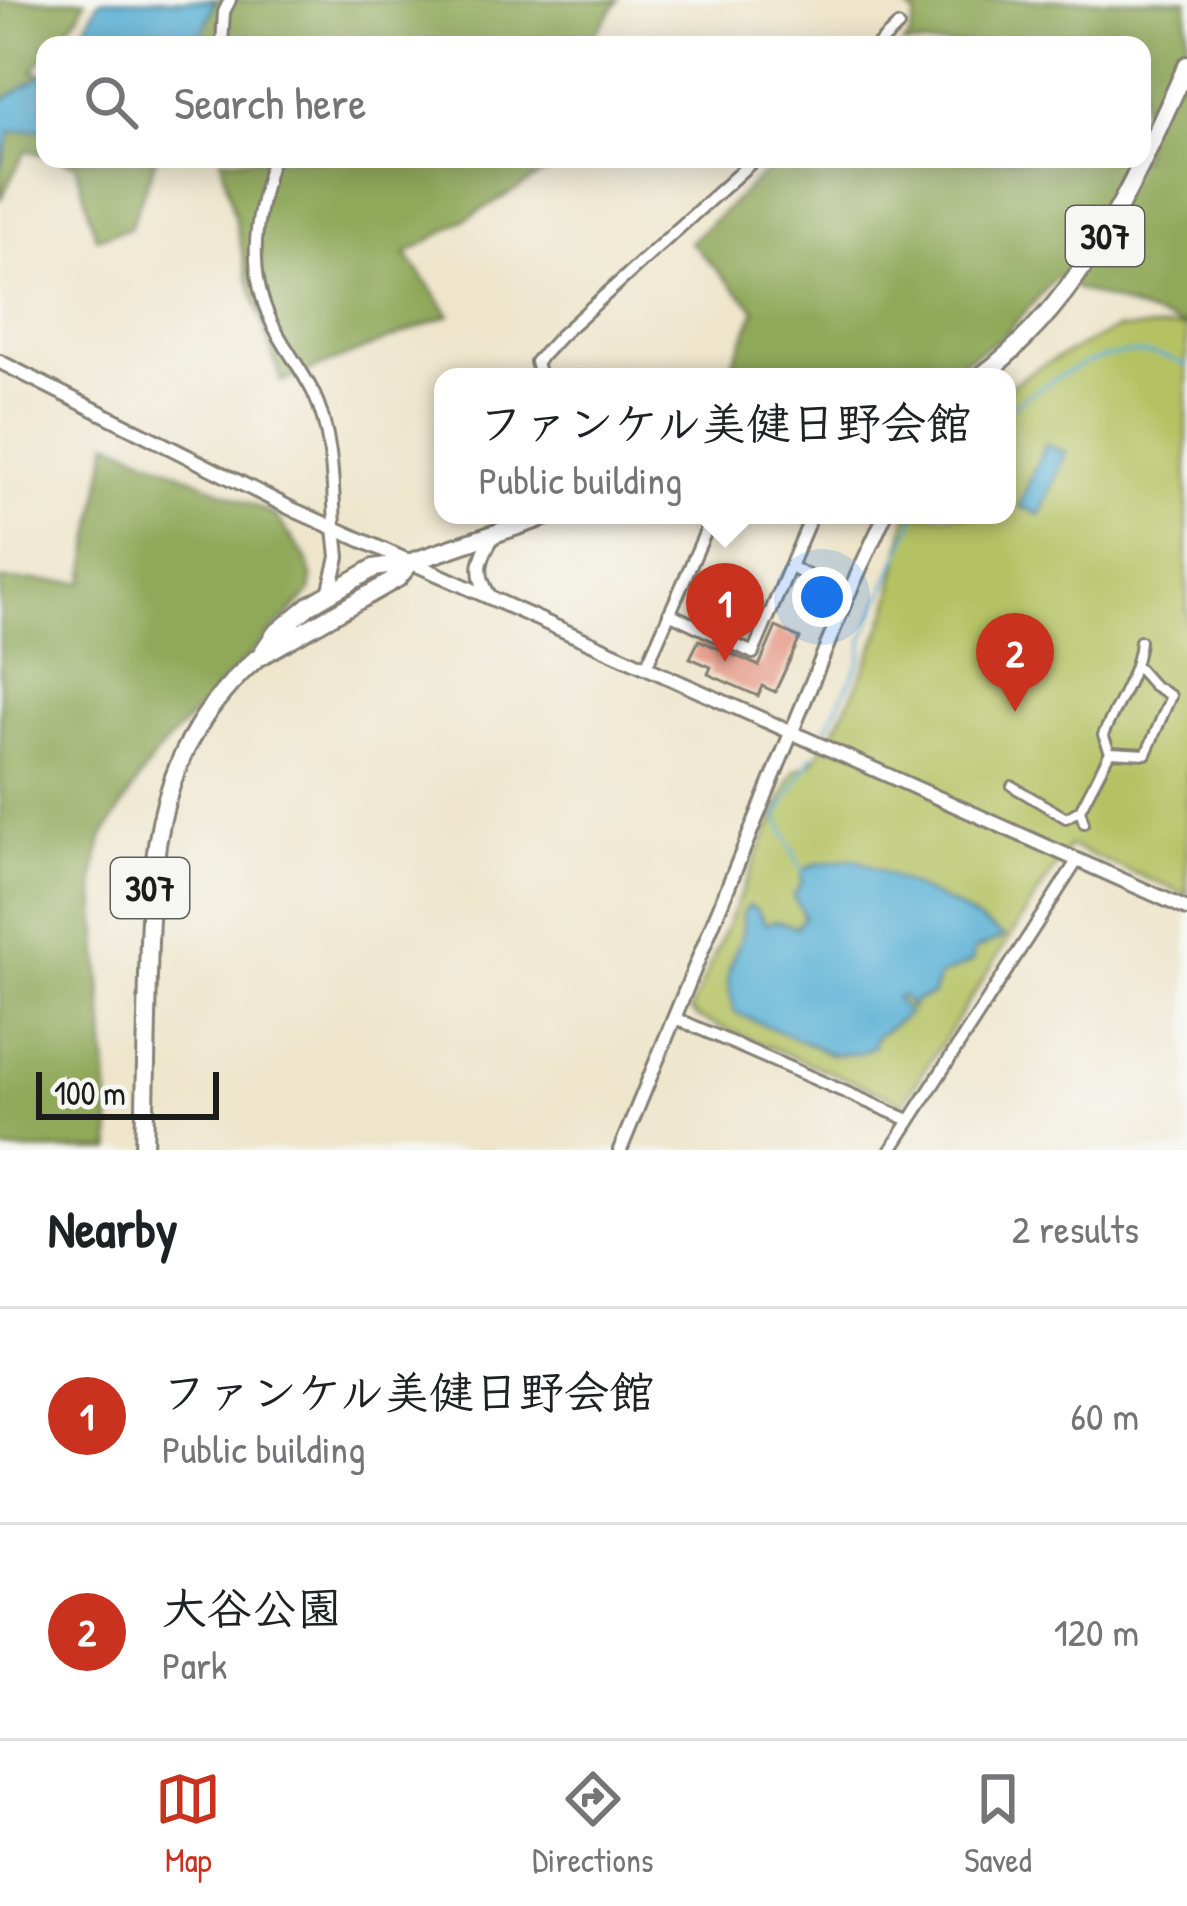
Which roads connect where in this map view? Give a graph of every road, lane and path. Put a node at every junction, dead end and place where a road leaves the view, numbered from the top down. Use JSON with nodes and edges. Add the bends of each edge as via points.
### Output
{"nodes":[{"id":1,"x":230,"y":0,"type":"edge"},
{"id":2,"x":898,"y":26,"type":"dead end"},
{"id":3,"x":220,"y":36,"type":"edge"},
{"id":4,"x":887,"y":36,"type":"edge"},
{"id":5,"x":1187,"y":65,"type":"edge"},
{"id":6,"x":1151,"y":145,"type":"edge"},
{"id":7,"x":270,"y":168,"type":"edge"},
{"id":8,"x":744,"y":168,"type":"edge"},
{"id":9,"x":1141,"y":168,"type":"edge"},
{"id":10,"x":0,"y":362,"type":"edge"},
{"id":11,"x":538,"y":368,"type":"edge"},
{"id":12,"x":992,"y":368,"type":"edge"},
{"id":13,"x":523,"y":524,"type":"edge"},
{"id":14,"x":709,"y":524,"type":"edge"},
{"id":15,"x":808,"y":524,"type":"edge"},
{"id":16,"x":881,"y":524,"type":"edge"},
{"id":17,"x":334,"y":528,"type":"junction"},
{"id":18,"x":494,"y":534,"type":"junction"},
{"id":19,"x":411,"y":562,"type":"junction"},
{"id":20,"x":791,"y":567,"type":"junction"},
{"id":21,"x":328,"y":594,"type":"junction"},
{"id":22,"x":490,"y":597,"type":"junction"},
{"id":23,"x":847,"y":597,"type":"junction"},
{"id":24,"x":669,"y":613,"type":"junction"},
{"id":25,"x":1140,"y":641,"type":"dead end"},
{"id":26,"x":257,"y":658,"type":"junction"},
{"id":27,"x":646,"y":667,"type":"junction"},
{"id":28,"x":1138,"y":668,"type":"junction"},
{"id":29,"x":791,"y":732,"type":"junction"},
{"id":30,"x":1110,"y":752,"type":"junction"},
{"id":31,"x":1012,"y":786,"type":"dead end"},
{"id":32,"x":1080,"y":810,"type":"junction"},
{"id":33,"x":1084,"y":824,"type":"dead end"},
{"id":34,"x":1077,"y":861,"type":"junction"},
{"id":35,"x":1187,"y":909,"type":"edge"},
{"id":36,"x":675,"y":1018,"type":"junction"},
{"id":37,"x":909,"y":1120,"type":"junction"},
{"id":38,"x":144,"y":1150,"type":"edge"},
{"id":39,"x":620,"y":1150,"type":"edge"},
{"id":40,"x":891,"y":1150,"type":"edge"}],
"edges":[{"from":1,"to":3,"type":"street"},
{"from":2,"to":4,"type":"street"},
{"from":5,"to":6,"type":"highway","number":"307"},
{"from":7,"to":17,"type":"street","via":[[254,226],[261,293],[323,422]]},
{"from":8,"to":11,"type":"street","via":[[560,336]]},
{"from":9,"to":12,"type":"highway","number":"307","via":[[1081,275]]},
{"from":10,"to":17,"type":"street"},
{"from":13,"to":18,"type":"highway","number":"307"},
{"from":14,"to":24,"type":"street"},
{"from":15,"to":20,"type":"street"},
{"from":16,"to":23,"type":"street"},
{"from":17,"to":19,"type":"street"},
{"from":17,"to":21,"type":"street","via":[[338,557]]},
{"from":18,"to":19,"type":"highway","number":"307"},
{"from":18,"to":22,"type":"street","via":[[479,562]]},
{"from":19,"to":21,"type":"highway","number":"307","via":[[374,568]]},
{"from":19,"to":22,"type":"street"},
{"from":19,"to":26,"type":"highway","number":"307","via":[[398,578]]},
{"from":20,"to":23,"type":"street"},
{"from":20,"to":24,"type":"street","via":[[753,653]]},
{"from":21,"to":26,"type":"highway","number":"307"},
{"from":22,"to":27,"type":"street"},
{"from":23,"to":29,"type":"street"},
{"from":24,"to":27,"type":"street"},
{"from":25,"to":28,"type":"street"},
{"from":26,"to":38,"type":"highway","number":"307","via":[[194,732],[156,836]]},
{"from":27,"to":29,"type":"street"},
{"from":28,"to":30,"type":"street","via":[[1103,735]]},
{"from":28,"to":30,"type":"street","via":[[1171,696],[1146,754]]},
{"from":29,"to":34,"type":"street"},
{"from":29,"to":36,"type":"street"},
{"from":30,"to":32,"type":"street"},
{"from":31,"to":32,"type":"street","via":[[1066,818]]},
{"from":32,"to":33,"type":"street"},
{"from":34,"to":35,"type":"street"},
{"from":34,"to":37,"type":"street"},
{"from":36,"to":37,"type":"street"},
{"from":36,"to":39,"type":"street"},
{"from":37,"to":40,"type":"street"}]}
